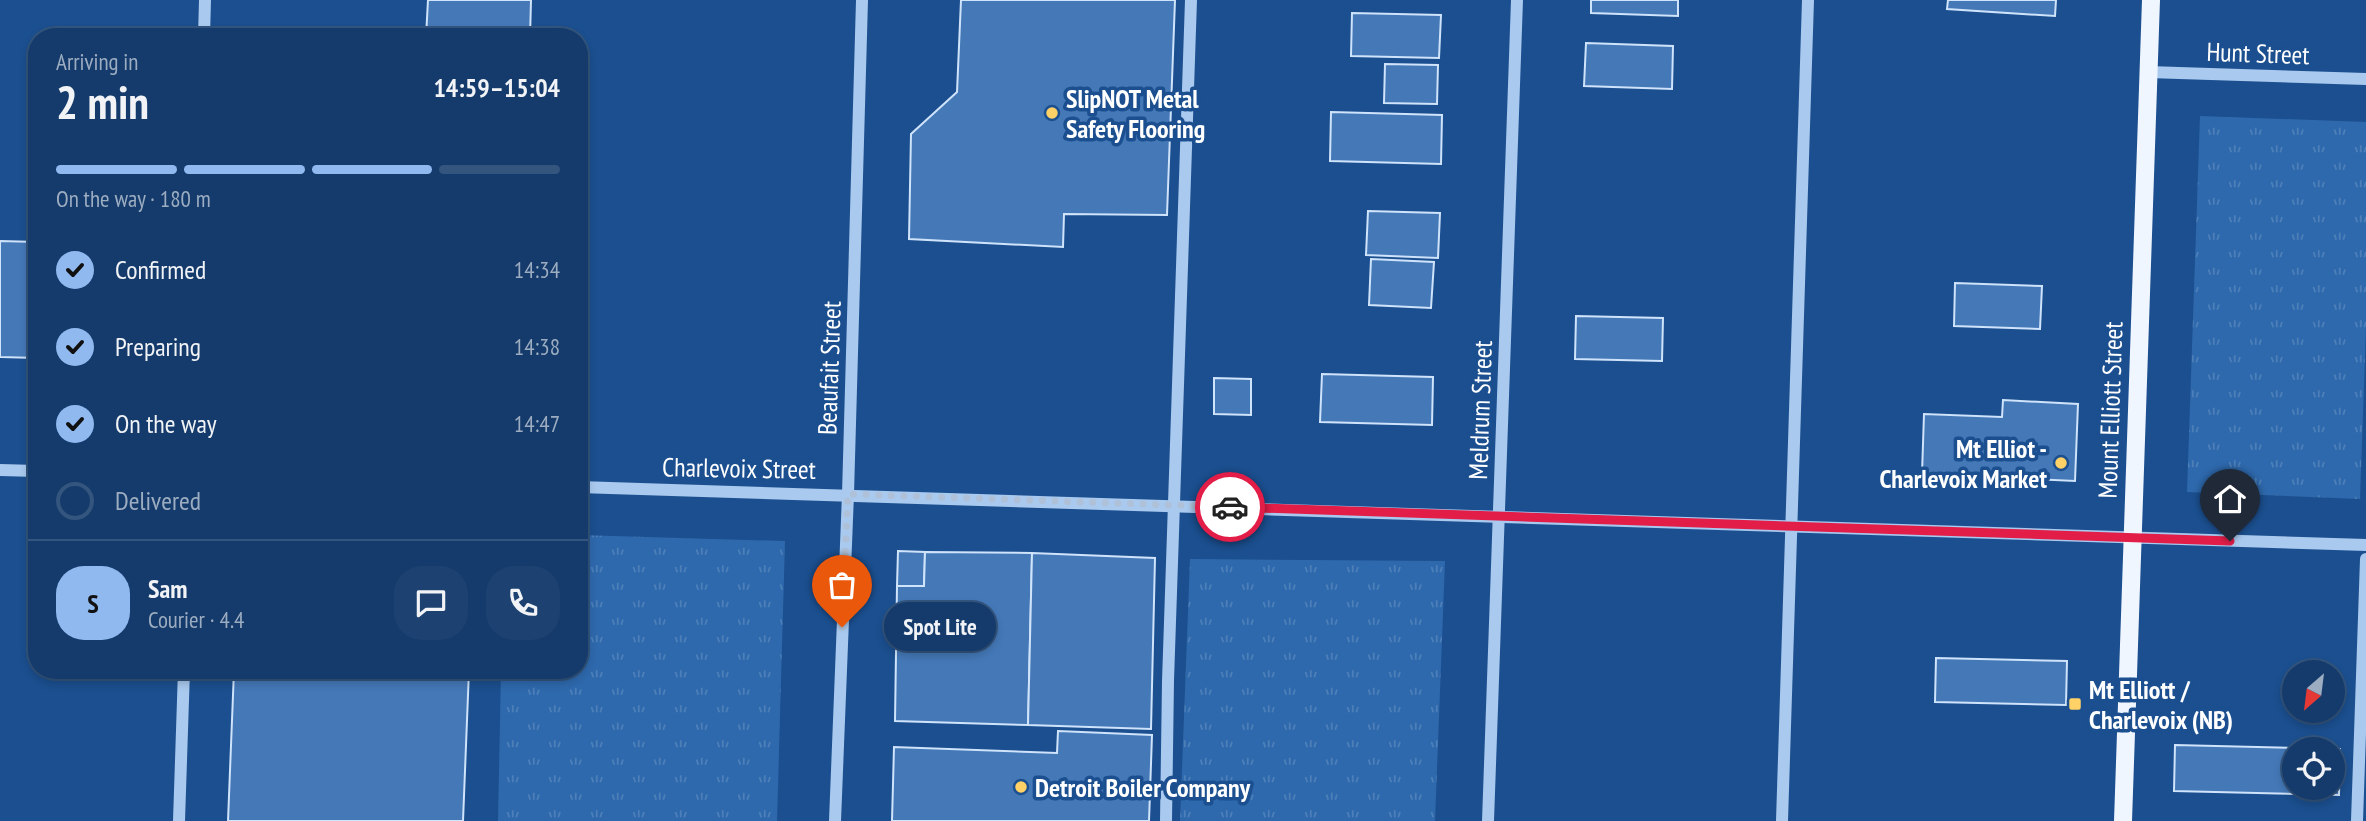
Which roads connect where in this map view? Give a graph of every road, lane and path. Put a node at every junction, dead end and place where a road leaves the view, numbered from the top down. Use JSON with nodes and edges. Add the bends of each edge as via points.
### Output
{"nodes":[{"id":1,"x":205,"y":0,"type":"edge"},
{"id":2,"x":862,"y":0,"type":"edge"},
{"id":3,"x":1191,"y":0,"type":"edge"},
{"id":4,"x":1517,"y":0,"type":"edge"},
{"id":5,"x":1808,"y":0,"type":"edge"},
{"id":6,"x":2151,"y":0,"type":"edge"},
{"id":7,"x":204,"y":28,"type":"edge"},
{"id":8,"x":2148,"y":72,"type":"junction"},
{"id":9,"x":2366,"y":79,"type":"edge"},
{"id":10,"x":0,"y":470,"type":"edge"},
{"id":11,"x":28,"y":471,"type":"edge"},
{"id":12,"x":588,"y":487,"type":"edge"},
{"id":13,"x":848,"y":494,"type":"junction"},
{"id":14,"x":1174,"y":505,"type":"junction"},
{"id":15,"x":1499,"y":517,"type":"junction"},
{"id":16,"x":1792,"y":526,"type":"junction"},
{"id":17,"x":2132,"y":538,"type":"junction"},
{"id":18,"x":2366,"y":545,"type":"edge"},
{"id":19,"x":2366,"y":558,"type":"edge"},
{"id":20,"x":184,"y":679,"type":"edge"},
{"id":21,"x":2362,"y":773,"type":"edge"},
{"id":22,"x":179,"y":821,"type":"edge"},
{"id":23,"x":835,"y":821,"type":"edge"},
{"id":24,"x":1166,"y":821,"type":"edge"},
{"id":25,"x":1488,"y":821,"type":"edge"},
{"id":26,"x":1782,"y":821,"type":"edge"},
{"id":27,"x":2123,"y":821,"type":"edge"},
{"id":28,"x":2357,"y":821,"type":"edge"}],
"edges":[{"from":1,"to":7,"type":"street"},
{"from":2,"to":13,"type":"street","name":"Beaufait Street"},
{"from":3,"to":14,"type":"street"},
{"from":4,"to":15,"type":"street","name":"Meldrum Street"},
{"from":5,"to":16,"type":"street"},
{"from":6,"to":8,"type":"main road","name":"Mount Elliott Street"},
{"from":8,"to":9,"type":"street","name":"Hunt Street"},
{"from":8,"to":17,"type":"main road","name":"Mount Elliott Street"},
{"from":10,"to":11,"type":"street"},
{"from":12,"to":13,"type":"street","name":"Charlevoix Street"},
{"from":13,"to":14,"type":"street","name":"Charlevoix Street"},
{"from":13,"to":23,"type":"street","name":"Beaufait Street"},
{"from":14,"to":15,"type":"street","name":"Charlevoix Street"},
{"from":14,"to":24,"type":"street"},
{"from":15,"to":16,"type":"street","name":"Charlevoix Street"},
{"from":15,"to":25,"type":"street","name":"Meldrum Street"},
{"from":16,"to":17,"type":"street","name":"Charlevoix Street"},
{"from":16,"to":26,"type":"street"},
{"from":17,"to":18,"type":"street","name":"Charlevoix Street"},
{"from":17,"to":27,"type":"main road","name":"Mount Elliott Street"},
{"from":19,"to":21,"type":"street"},
{"from":20,"to":22,"type":"street"},
{"from":21,"to":28,"type":"street"}]}
